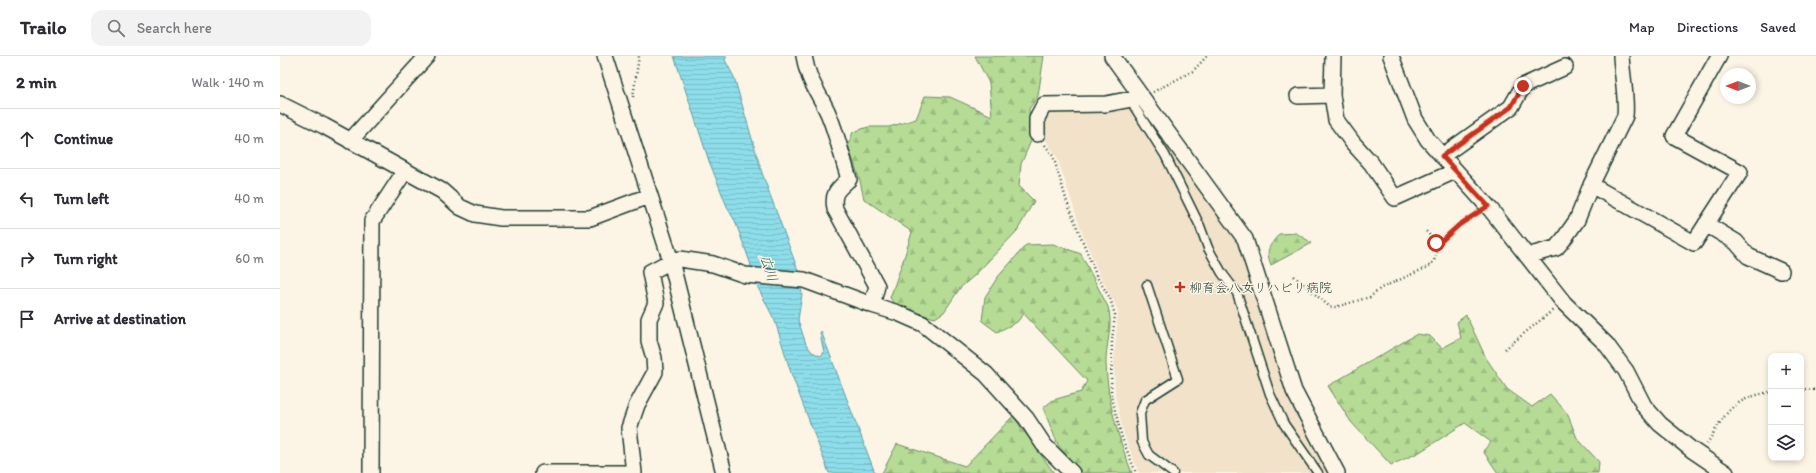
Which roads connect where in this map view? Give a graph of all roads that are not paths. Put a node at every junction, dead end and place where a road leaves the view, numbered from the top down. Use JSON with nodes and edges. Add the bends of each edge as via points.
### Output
{"nodes":[{"id":1,"x":427,"y":56,"type":"edge"},
{"id":2,"x":605,"y":56,"type":"edge"},
{"id":3,"x":804,"y":56,"type":"edge"},
{"id":4,"x":1112,"y":56,"type":"edge"},
{"id":5,"x":1333,"y":56,"type":"edge"},
{"id":6,"x":1391,"y":56,"type":"edge"},
{"id":7,"x":1621,"y":56,"type":"edge"},
{"id":8,"x":1719,"y":56,"type":"edge"},
{"id":9,"x":1565,"y":67,"type":"dead end"},
{"id":10,"x":1332,"y":95,"type":"junction"},
{"id":11,"x":1298,"y":96,"type":"dead end"},
{"id":12,"x":1136,"y":99,"type":"junction"},
{"id":13,"x":280,"y":104,"type":"edge"},
{"id":14,"x":1037,"y":134,"type":"road end"},
{"id":15,"x":350,"y":141,"type":"junction"},
{"id":16,"x":1442,"y":156,"type":"junction"},
{"id":17,"x":405,"y":171,"type":"junction"},
{"id":18,"x":1455,"y":171,"type":"junction"},
{"id":19,"x":1591,"y":185,"type":"junction"},
{"id":20,"x":649,"y":196,"type":"junction"},
{"id":21,"x":1706,"y":224,"type":"junction"},
{"id":22,"x":1527,"y":256,"type":"junction"},
{"id":23,"x":671,"y":261,"type":"junction"},
{"id":24,"x":1781,"y":271,"type":"dead end"},
{"id":25,"x":1147,"y":285,"type":"dead end"},
{"id":26,"x":872,"y":305,"type":"junction"},
{"id":27,"x":371,"y":473,"type":"edge"},
{"id":28,"x":543,"y":473,"type":"edge"},
{"id":29,"x":634,"y":473,"type":"edge"},
{"id":30,"x":724,"y":473,"type":"edge"},
{"id":31,"x":1072,"y":473,"type":"edge"},
{"id":32,"x":1173,"y":473,"type":"edge"},
{"id":33,"x":1318,"y":473,"type":"edge"},
{"id":34,"x":1337,"y":473,"type":"edge"},
{"id":35,"x":1726,"y":473,"type":"edge"}],
"edges":[{"from":1,"to":15,"type":"street"},
{"from":2,"to":20,"type":"street"},
{"from":3,"to":26,"type":"street","via":[[806,70],[815,92],[828,113],[849,179],[836,190],[833,200],[835,209],[877,286]]},
{"from":4,"to":12,"type":"street"},
{"from":5,"to":10,"type":"street"},
{"from":6,"to":16,"type":"street","via":[[1415,119]]},
{"from":7,"to":19,"type":"street","via":[[1625,116]]},
{"from":8,"to":21,"type":"street","via":[[1674,136],[1740,172]]},
{"from":9,"to":16,"type":"street","via":[[1523,86],[1511,107]]},
{"from":10,"to":11,"type":"street"},
{"from":10,"to":18,"type":"street","via":[[1336,120],[1395,198]]},
{"from":12,"to":14,"type":"street","via":[[1106,104],[1044,105],[1037,118]]},
{"from":12,"to":33,"type":"lane","via":[[1200,226],[1208,248],[1237,293],[1270,394],[1284,424]]},
{"from":12,"to":34,"type":"street","via":[[1245,239],[1294,391]]},
{"from":13,"to":15,"type":"street"},
{"from":15,"to":17,"type":"street"},
{"from":16,"to":18,"type":"street"},
{"from":17,"to":20,"type":"street","via":[[442,192],[460,207],[475,214],[500,218],[590,218]]},
{"from":17,"to":27,"type":"street","via":[[372,221]]},
{"from":18,"to":22,"type":"street","via":[[1488,206]]},
{"from":19,"to":21,"type":"street","via":[[1694,243]]},
{"from":19,"to":22,"type":"street","via":[[1577,220],[1556,248]]},
{"from":20,"to":23,"type":"street"},
{"from":21,"to":24,"type":"street","via":[[1736,242],[1748,256]]},
{"from":22,"to":35,"type":"street","via":[[1563,301],[1606,344],[1626,371],[1644,406],[1660,424]]},
{"from":23,"to":26,"type":"street","via":[[680,259],[713,264],[745,275],[804,280]]},
{"from":23,"to":29,"type":"street","via":[[650,272],[656,303],[649,319],[649,341],[655,372],[637,405],[629,428]]},
{"from":23,"to":30,"type":"street"},
{"from":25,"to":32,"type":"lane","via":[[1178,379],[1145,400],[1140,413],[1142,442],[1149,454]]},
{"from":26,"to":31,"type":"street","via":[[923,324],[986,374],[1026,418],[1044,445]]},
{"from":28,"to":29,"type":"street"}]}
